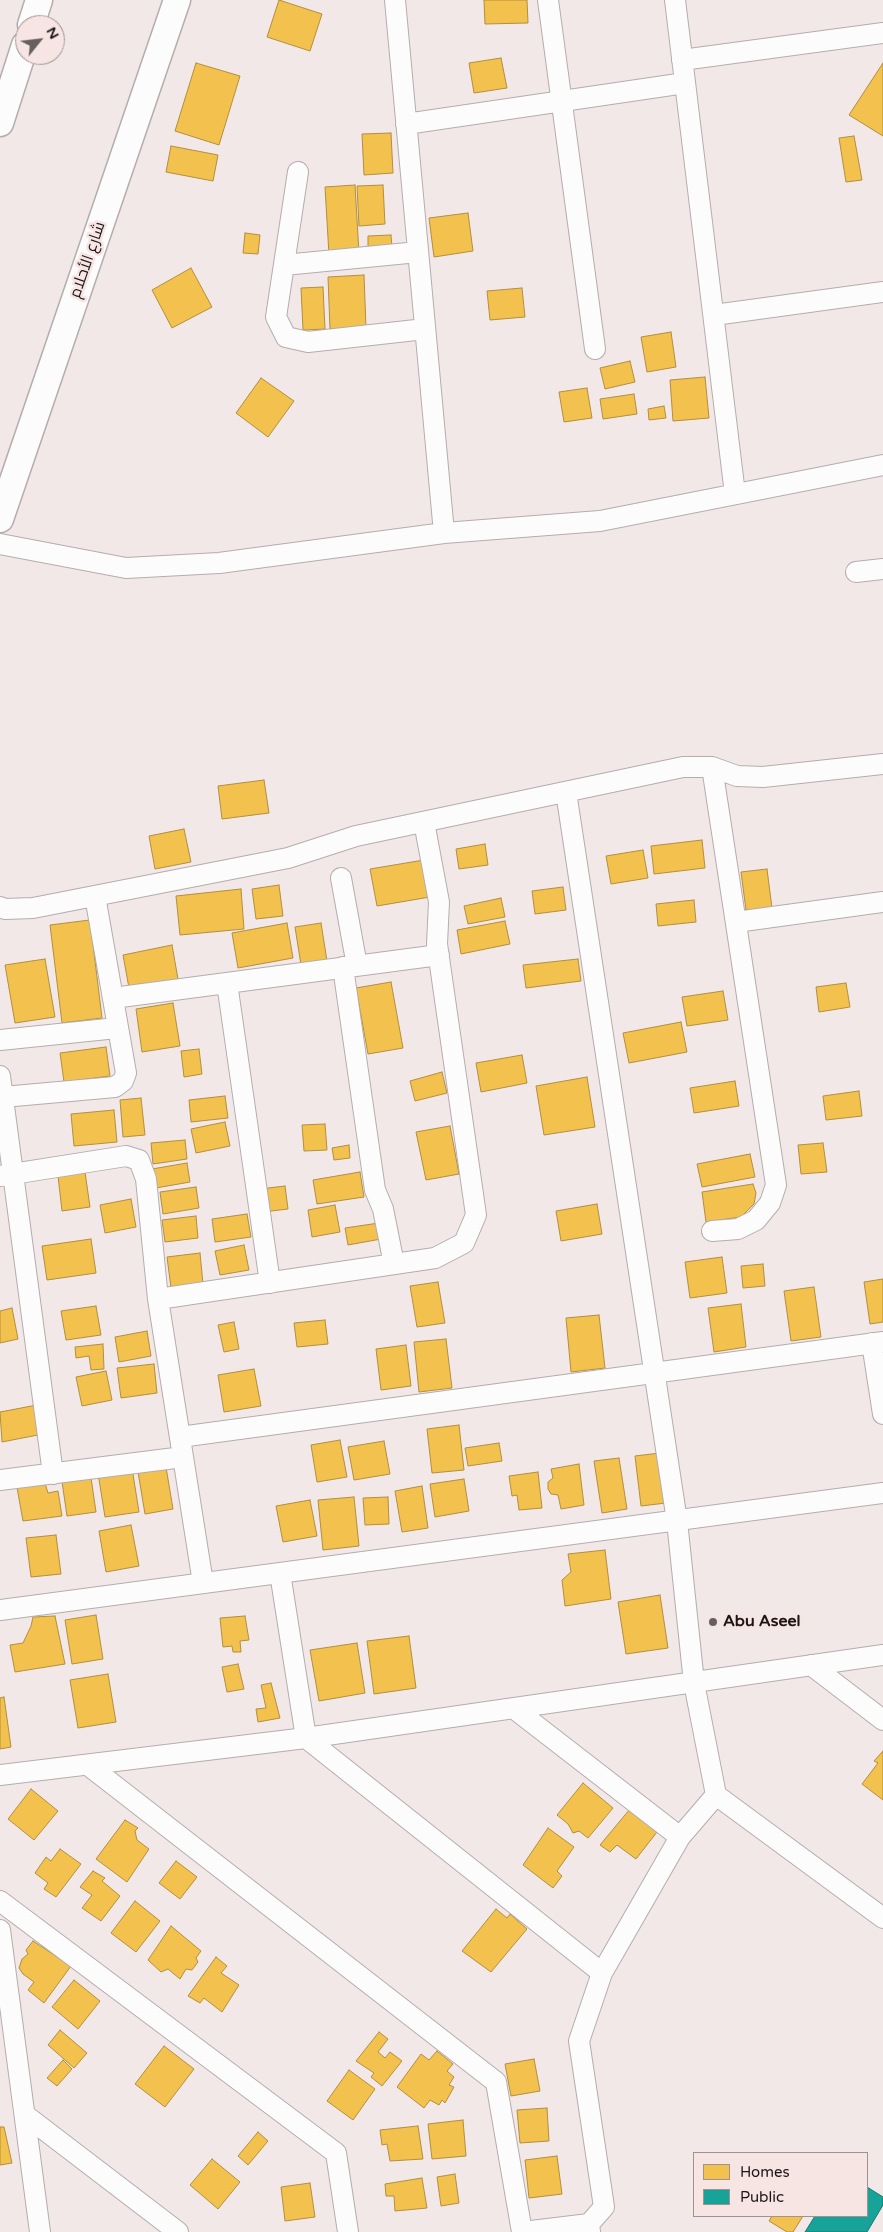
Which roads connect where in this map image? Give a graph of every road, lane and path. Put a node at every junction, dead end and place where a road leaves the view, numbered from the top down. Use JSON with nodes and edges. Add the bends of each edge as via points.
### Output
{"nodes":[{"id":1,"x":39,"y":0,"type":"edge"},
{"id":2,"x":177,"y":0,"type":"edge"},
{"id":3,"x":395,"y":0,"type":"edge"},
{"id":4,"x":548,"y":0,"type":"edge"},
{"id":5,"x":675,"y":0,"type":"edge"},
{"id":6,"x":34,"y":15,"type":"edge"},
{"id":7,"x":883,"y":33,"type":"edge"},
{"id":8,"x":682,"y":60,"type":"junction"},
{"id":9,"x":19,"y":65,"type":"edge"},
{"id":10,"x":685,"y":82,"type":"junction"},
{"id":11,"x":562,"y":101,"type":"junction"},
{"id":12,"x":0,"y":123,"type":"edge"},
{"id":13,"x":406,"y":124,"type":"junction"},
{"id":14,"x":298,"y":172,"type":"dead end"},
{"id":15,"x":418,"y":252,"type":"junction"},
{"id":16,"x":284,"y":265,"type":"junction"},
{"id":17,"x":883,"y":292,"type":"edge"},
{"id":18,"x":714,"y":315,"type":"junction"},
{"id":19,"x":426,"y":329,"type":"junction"},
{"id":20,"x":595,"y":349,"type":"dead end"},
{"id":21,"x":883,"y":466,"type":"edge"},
{"id":22,"x":735,"y":494,"type":"junction"},
{"id":23,"x":0,"y":519,"type":"edge"},
{"id":24,"x":444,"y":533,"type":"junction"},
{"id":25,"x":0,"y":544,"type":"edge"},
{"id":26,"x":883,"y":569,"type":"edge"},
{"id":27,"x":856,"y":572,"type":"dead end"},
{"id":28,"x":883,"y":764,"type":"edge"},
{"id":29,"x":712,"y":767,"type":"junction"},
{"id":30,"x":566,"y":792,"type":"junction"},
{"id":31,"x":424,"y":822,"type":"junction"},
{"id":32,"x":341,"y":878,"type":"dead end"},
{"id":33,"x":95,"y":896,"type":"junction"},
{"id":34,"x":883,"y":902,"type":"edge"},
{"id":35,"x":2,"y":912,"type":"edge"},
{"id":36,"x":736,"y":922,"type":"junction"},
{"id":37,"x":439,"y":955,"type":"junction"},
{"id":38,"x":350,"y":966,"type":"junction"},
{"id":39,"x":227,"y":983,"type":"junction"},
{"id":40,"x":113,"y":998,"type":"junction"},
{"id":41,"x":117,"y":1028,"type":"junction"},
{"id":42,"x":0,"y":1040,"type":"edge"},
{"id":43,"x":0,"y":1076,"type":"edge"},
{"id":44,"x":3,"y":1097,"type":"junction"},
{"id":45,"x":6,"y":1175,"type":"edge"},
{"id":46,"x":712,"y":1230,"type":"dead end"},
{"id":47,"x":394,"y":1264,"type":"junction"},
{"id":48,"x":270,"y":1282,"type":"junction"},
{"id":49,"x":158,"y":1299,"type":"junction"},
{"id":50,"x":878,"y":1343,"type":"edge"},
{"id":51,"x":655,"y":1373,"type":"junction"},
{"id":52,"x":883,"y":1414,"type":"edge"},
{"id":53,"x":182,"y":1447,"type":"junction"},
{"id":54,"x":53,"y":1474,"type":"junction"},
{"id":55,"x":0,"y":1480,"type":"edge"},
{"id":56,"x":883,"y":1493,"type":"edge"},
{"id":57,"x":677,"y":1521,"type":"junction"},
{"id":58,"x":280,"y":1573,"type":"junction"},
{"id":59,"x":203,"y":1583,"type":"junction"},
{"id":60,"x":0,"y":1610,"type":"edge"},
{"id":61,"x":883,"y":1655,"type":"edge"},
{"id":62,"x":811,"y":1665,"type":"junction"},
{"id":63,"x":694,"y":1683,"type":"junction"},
{"id":64,"x":516,"y":1710,"type":"junction"},
{"id":65,"x":883,"y":1720,"type":"edge"},
{"id":66,"x":306,"y":1738,"type":"junction"},
{"id":67,"x":88,"y":1765,"type":"junction"},
{"id":68,"x":0,"y":1775,"type":"edge"},
{"id":69,"x":716,"y":1796,"type":"junction"},
{"id":70,"x":680,"y":1837,"type":"junction"},
{"id":71,"x":0,"y":1901,"type":"edge"},
{"id":72,"x":883,"y":1918,"type":"edge"},
{"id":73,"x":0,"y":1930,"type":"edge"},
{"id":74,"x":602,"y":1973,"type":"junction"},
{"id":75,"x":25,"y":2115,"type":"junction"},
{"id":76,"x":590,"y":2228,"type":"edge"},
{"id":77,"x":40,"y":2232,"type":"edge"},
{"id":78,"x":178,"y":2232,"type":"edge"},
{"id":79,"x":348,"y":2232,"type":"edge"},
{"id":80,"x":522,"y":2232,"type":"edge"}],
"edges":[{"from":1,"to":6,"type":"main road"},
{"from":2,"to":23,"type":"main road","name":"شارع الأحلام"},
{"from":3,"to":13,"type":"street"},
{"from":4,"to":11,"type":"street"},
{"from":5,"to":8,"type":"street"},
{"from":7,"to":8,"type":"street"},
{"from":8,"to":10,"type":"street"},
{"from":9,"to":12,"type":"main road"},
{"from":10,"to":11,"type":"street"},
{"from":10,"to":18,"type":"street"},
{"from":11,"to":13,"type":"street"},
{"from":11,"to":20,"type":"street"},
{"from":13,"to":15,"type":"street"},
{"from":14,"to":16,"type":"street"},
{"from":15,"to":16,"type":"street"},
{"from":15,"to":19,"type":"street"},
{"from":16,"to":19,"type":"street","via":[[276,317],[286,337],[308,342]]},
{"from":17,"to":18,"type":"street"},
{"from":18,"to":22,"type":"street"},
{"from":19,"to":24,"type":"street"},
{"from":21,"to":22,"type":"street"},
{"from":22,"to":24,"type":"street","via":[[600,521]]},
{"from":24,"to":25,"type":"street","via":[[219,563],[126,568]]},
{"from":26,"to":27,"type":"street"},
{"from":28,"to":29,"type":"street","via":[[763,777],[737,776]]},
{"from":29,"to":30,"type":"street","via":[[683,767]]},
{"from":29,"to":36,"type":"street"},
{"from":30,"to":31,"type":"street"},
{"from":30,"to":51,"type":"street"},
{"from":31,"to":33,"type":"street","via":[[356,836],[288,858]]},
{"from":31,"to":37,"type":"street","via":[[439,902]]},
{"from":32,"to":38,"type":"street"},
{"from":33,"to":35,"type":"street"},
{"from":33,"to":40,"type":"street"},
{"from":34,"to":36,"type":"street"},
{"from":36,"to":46,"type":"street","via":[[776,1185],[770,1203],[756,1220],[738,1229]]},
{"from":37,"to":38,"type":"street"},
{"from":37,"to":47,"type":"street","via":[[476,1215],[464,1243],[435,1258]]},
{"from":38,"to":39,"type":"street"},
{"from":38,"to":47,"type":"street","via":[[375,1190],[384,1209]]},
{"from":39,"to":40,"type":"street"},
{"from":39,"to":48,"type":"street"},
{"from":40,"to":41,"type":"street"},
{"from":41,"to":42,"type":"street"},
{"from":41,"to":44,"type":"street","via":[[126,1073],[123,1081],[115,1087]]},
{"from":43,"to":44,"type":"street"},
{"from":44,"to":45,"type":"street"},
{"from":45,"to":49,"type":"street","via":[[126,1156],[139,1160],[146,1179]]},
{"from":45,"to":54,"type":"street"},
{"from":47,"to":48,"type":"street"},
{"from":48,"to":49,"type":"street"},
{"from":49,"to":53,"type":"street"},
{"from":50,"to":51,"type":"street"},
{"from":50,"to":52,"type":"street"},
{"from":51,"to":53,"type":"street"},
{"from":51,"to":57,"type":"street"},
{"from":53,"to":54,"type":"street"},
{"from":53,"to":59,"type":"street"},
{"from":54,"to":55,"type":"street"},
{"from":56,"to":57,"type":"street"},
{"from":57,"to":58,"type":"street"},
{"from":57,"to":63,"type":"street"},
{"from":58,"to":59,"type":"street"},
{"from":58,"to":66,"type":"street"},
{"from":59,"to":60,"type":"street"},
{"from":61,"to":62,"type":"street"},
{"from":62,"to":63,"type":"street"},
{"from":62,"to":65,"type":"street"},
{"from":63,"to":64,"type":"street"},
{"from":63,"to":69,"type":"street"},
{"from":64,"to":66,"type":"street"},
{"from":64,"to":70,"type":"street"},
{"from":66,"to":67,"type":"street"},
{"from":66,"to":74,"type":"street"},
{"from":67,"to":68,"type":"street"},
{"from":67,"to":80,"type":"street","via":[[496,2082]]},
{"from":69,"to":70,"type":"street"},
{"from":69,"to":72,"type":"street"},
{"from":70,"to":74,"type":"street"},
{"from":71,"to":79,"type":"street","via":[[336,2153]]},
{"from":73,"to":75,"type":"street"},
{"from":74,"to":76,"type":"street","via":[[579,2041],[604,2207]]},
{"from":75,"to":77,"type":"street"},
{"from":75,"to":78,"type":"street"},
{"from":76,"to":80,"type":"street"}]}
